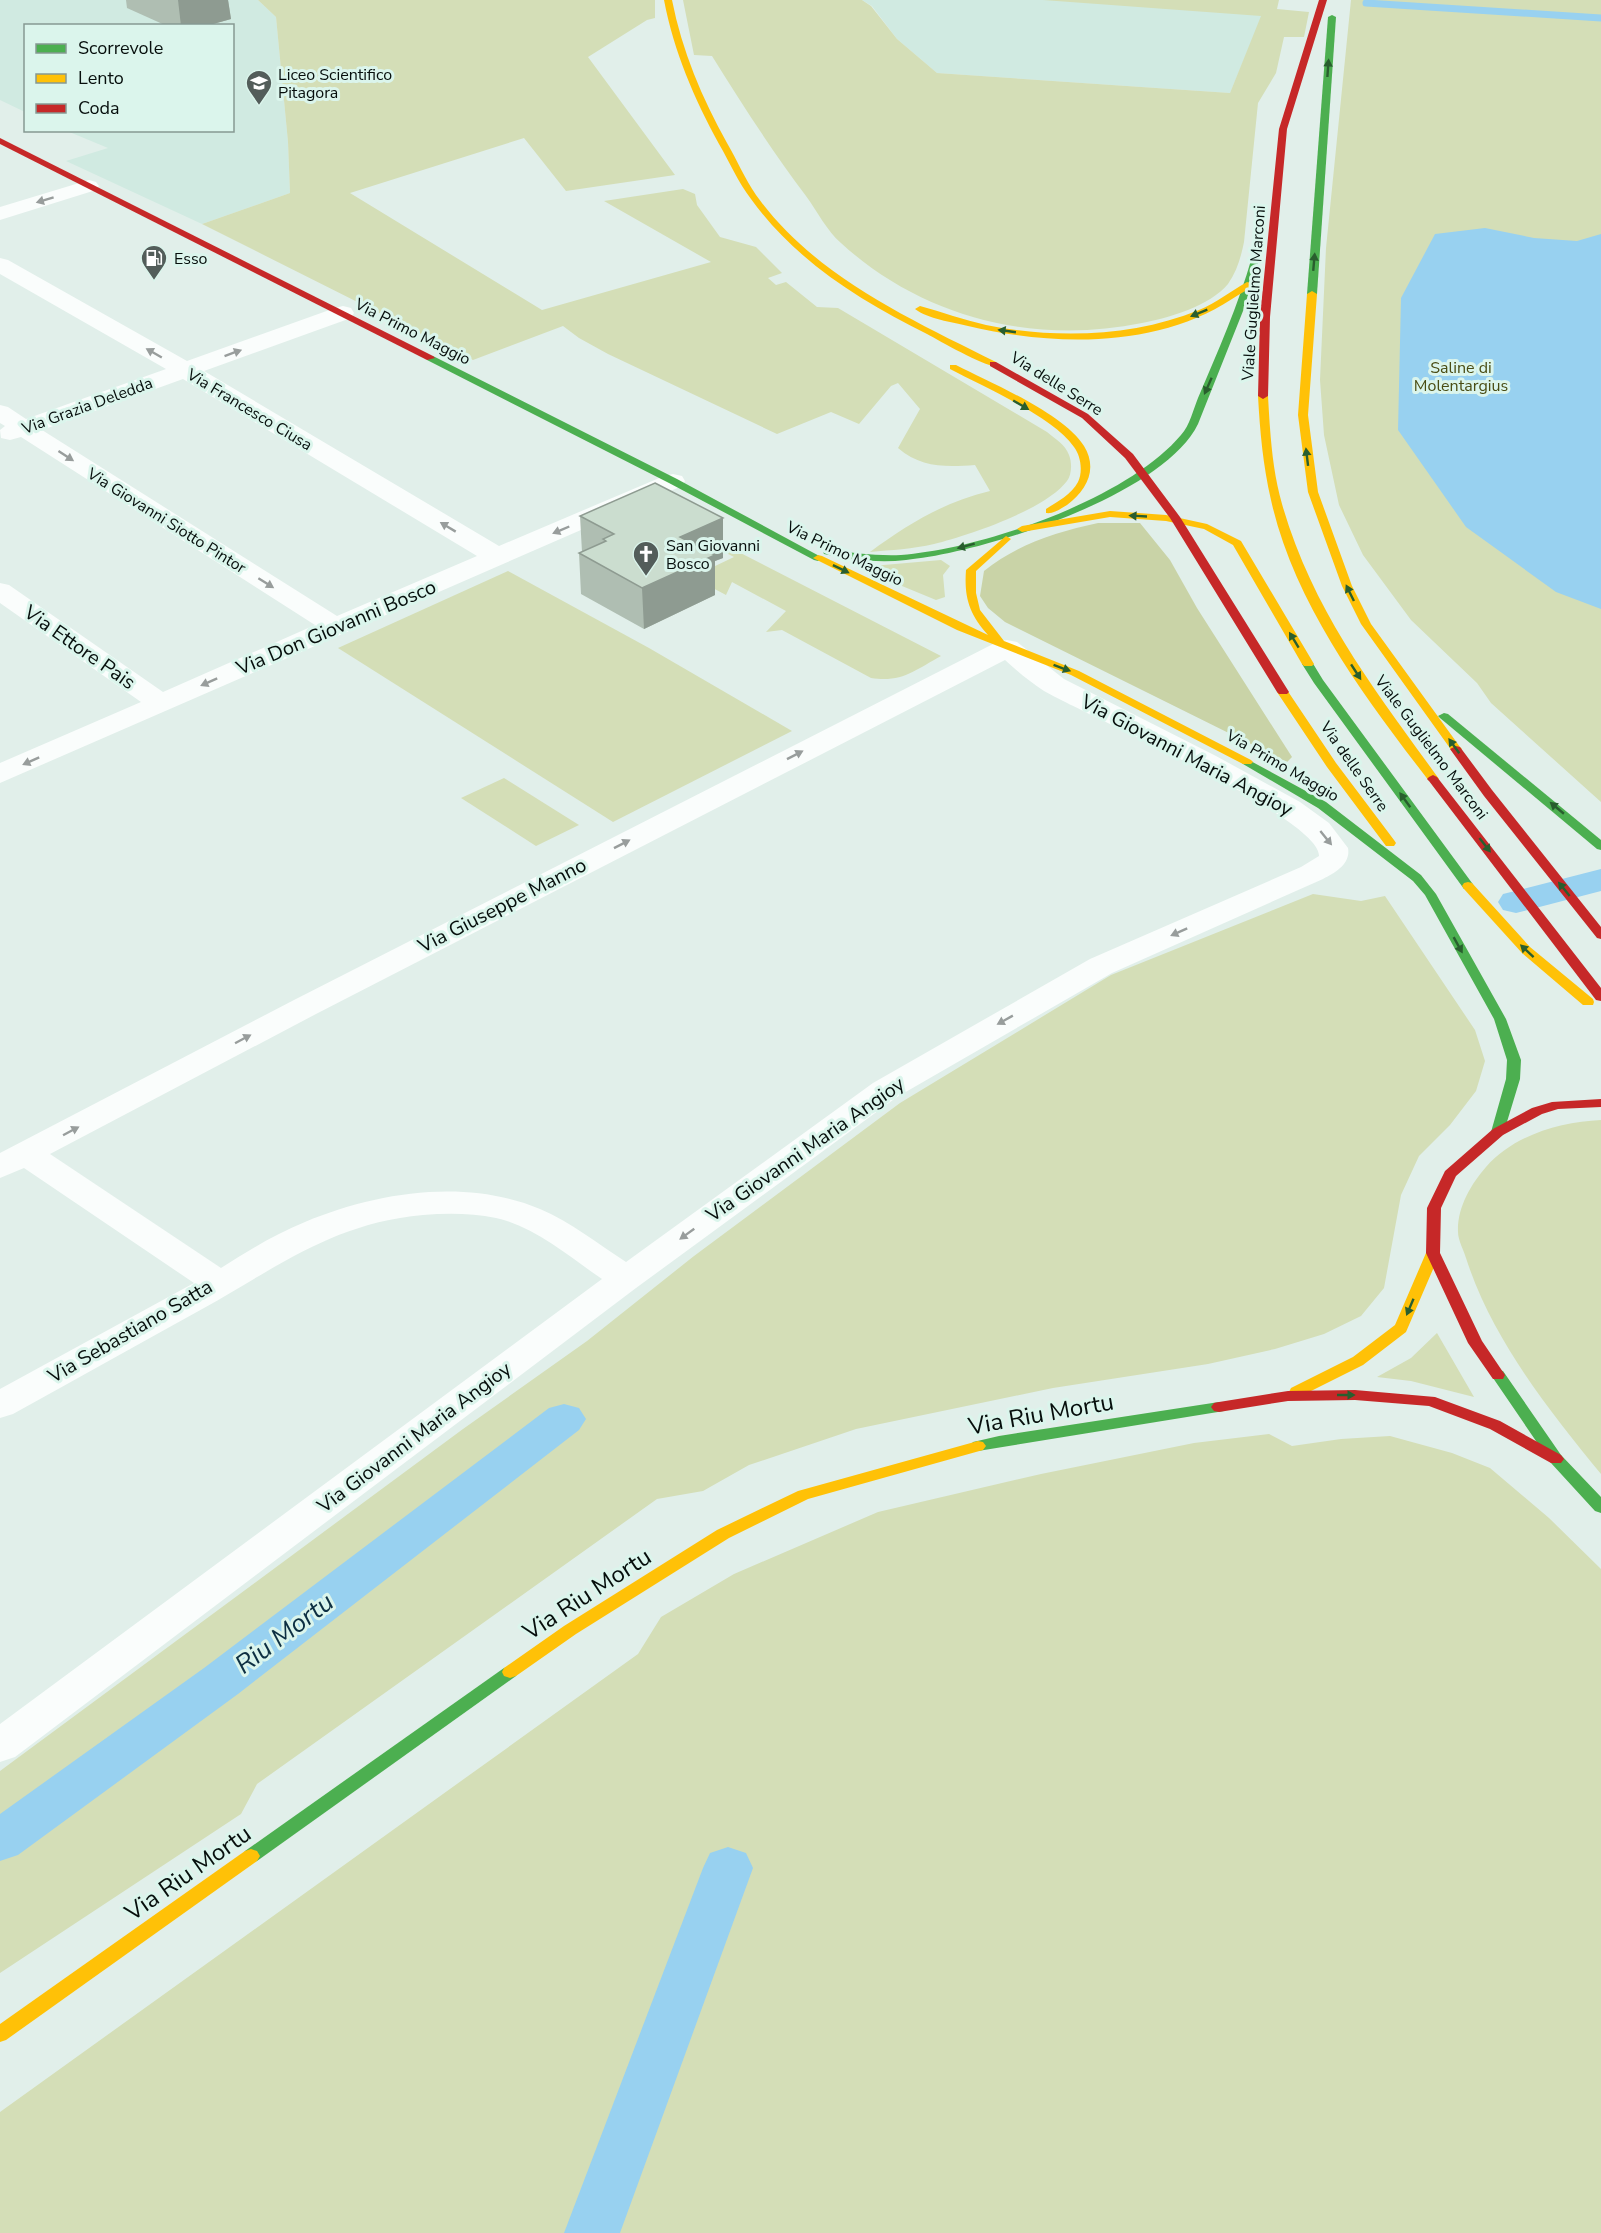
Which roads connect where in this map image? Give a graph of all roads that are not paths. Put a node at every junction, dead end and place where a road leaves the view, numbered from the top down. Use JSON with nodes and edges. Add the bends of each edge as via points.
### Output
{"nodes":[{"id":1,"x":668,"y":0,"type":"edge"},
{"id":2,"x":1323,"y":0,"type":"edge"},
{"id":3,"x":1333,"y":0,"type":"edge"},
{"id":4,"x":1283,"y":129,"type":"junction"},
{"id":5,"x":5,"y":148,"type":"edge"},
{"id":6,"x":89,"y":186,"type":"junction"},
{"id":7,"x":0,"y":214,"type":"edge"},
{"id":8,"x":764,"y":218,"type":"junction"},
{"id":9,"x":801,"y":229,"type":"dead end"},
{"id":10,"x":0,"y":265,"type":"edge"},
{"id":11,"x":1250,"y":284,"type":"junction"},
{"id":12,"x":904,"y":301,"type":"dead end"},
{"id":13,"x":343,"y":314,"type":"junction"},
{"id":14,"x":937,"y":358,"type":"dead end"},
{"id":15,"x":185,"y":370,"type":"junction"},
{"id":16,"x":0,"y":411,"type":"edge"},
{"id":17,"x":25,"y":428,"type":"junction"},
{"id":18,"x":0,"y":437,"type":"edge"},
{"id":19,"x":673,"y":481,"type":"junction"},
{"id":20,"x":1022,"y":529,"type":"junction"},
{"id":21,"x":788,"y":544,"type":"junction"},
{"id":22,"x":498,"y":557,"type":"junction"},
{"id":23,"x":0,"y":591,"type":"edge"},
{"id":24,"x":335,"y":626,"type":"junction"},
{"id":25,"x":1007,"y":648,"type":"junction"},
{"id":26,"x":1416,"y":695,"type":"junction"},
{"id":27,"x":160,"y":703,"type":"junction"},
{"id":28,"x":0,"y":774,"type":"edge"},
{"id":29,"x":1601,"y":846,"type":"edge"},
{"id":30,"x":1417,"y":878,"type":"junction"},
{"id":31,"x":1430,"y":894,"type":"junction"},
{"id":32,"x":1460,"y":921,"type":"dead end"},
{"id":33,"x":1601,"y":934,"type":"edge"},
{"id":34,"x":1519,"y":963,"type":"dead end"},
{"id":35,"x":1597,"y":1002,"type":"edge"},
{"id":36,"x":1601,"y":1103,"type":"edge"},
{"id":37,"x":1498,"y":1131,"type":"junction"},
{"id":38,"x":13,"y":1160,"type":"edge"},
{"id":39,"x":1433,"y":1253,"type":"junction"},
{"id":40,"x":623,"y":1280,"type":"junction"},
{"id":41,"x":220,"y":1284,"type":"junction"},
{"id":42,"x":1288,"y":1396,"type":"junction"},
{"id":43,"x":0,"y":1405,"type":"edge"},
{"id":44,"x":1556,"y":1459,"type":"junction"},
{"id":45,"x":1601,"y":1507,"type":"edge"},
{"id":46,"x":0,"y":1746,"type":"edge"},
{"id":47,"x":0,"y":2034,"type":"edge"}],
"edges":[{"from":1,"to":8,"type":"main road","name":"Via delle Serre","via":[[671,26],[686,69]]},
{"from":2,"to":4,"type":"main road","name":"Viale Guglielmo Marconi"},
{"from":26,"to":3,"type":"main road","name":"Viale Guglielmo Marconi","one_way":true,"via":[[1366,624],[1347,586],[1313,492],[1308,461],[1303,415]]},
{"from":4,"to":11,"type":"main road"},
{"from":4,"to":35,"type":"main road","name":"Viale Guglielmo Marconi","one_way":true,"via":[[1265,317],[1263,407],[1269,471],[1282,527],[1327,627],[1392,726]]},
{"from":5,"to":6,"type":"main road","name":"Via Primo Maggio"},
{"from":6,"to":7,"type":"street","one_way":true},
{"from":6,"to":13,"type":"main road","name":"Via Primo Maggio"},
{"from":8,"to":9,"type":"main road","via":[[792,223]]},
{"from":8,"to":30,"type":"main road","name":"Via delle Serre","via":[[871,302],[1002,368],[1076,410],[1110,435],[1167,501],[1332,766]]},
{"from":15,"to":10,"type":"street","name":"Via Francesco Ciusa","one_way":true},
{"from":11,"to":12,"type":"main road","one_way":true,"via":[[1202,313],[1114,333],[1075,336],[1020,333],[966,324]]},
{"from":11,"to":20,"type":"main road","one_way":true,"via":[[1185,438],[1133,479],[1084,506]]},
{"from":15,"to":13,"type":"street","name":"Via Grazia Deledda","one_way":true},
{"from":13,"to":19,"type":"main road","name":"Via Primo Maggio"},
{"from":14,"to":20,"type":"main road","one_way":true,"via":[[1056,426],[1077,445],[1085,467],[1080,484],[1065,501]]},
{"from":15,"to":17,"type":"street","name":"Via Grazia Deledda"},
{"from":22,"to":15,"type":"street","name":"Via Francesco Ciusa","one_way":true},
{"from":16,"to":17,"type":"street","name":"Via Giovanni Siotto Pintor"},
{"from":17,"to":18,"type":"street","name":"Via Grazia Deledda"},
{"from":17,"to":24,"type":"street","name":"Via Giovanni Siotto Pintor","one_way":true},
{"from":19,"to":21,"type":"main road","name":"Via Primo Maggio"},
{"from":19,"to":22,"type":"street","name":"Via Don Giovanni Bosco","one_way":true},
{"from":20,"to":21,"type":"main road","one_way":true,"via":[[966,547],[918,556],[860,559]]},
{"from":20,"to":25,"type":"main road","via":[[971,570],[968,589],[972,612]]},
{"from":35,"to":20,"type":"main road","one_way":true,"via":[[1526,950],[1471,890],[1318,681],[1237,543],[1207,527],[1155,517],[1110,514]]},
{"from":21,"to":25,"type":"main road","name":"Via Primo Maggio","one_way":true},
{"from":22,"to":24,"type":"street","name":"Via Don Giovanni Bosco"},
{"from":23,"to":27,"type":"street","name":"Via Ettore Pais"},
{"from":24,"to":27,"type":"street","name":"Via Don Giovanni Bosco","one_way":true},
{"from":25,"to":30,"type":"main road","name":"Via Primo Maggio","one_way":true,"via":[[1075,673],[1241,759],[1322,805]]},
{"from":38,"to":25,"type":"street","name":"Via Giuseppe Manno","one_way":true},
{"from":25,"to":40,"type":"street","name":"Via Giovanni Maria Angioy","one_way":true,"via":[[1053,684],[1282,802],[1329,839],[1334,857],[1312,873],[1101,966],[885,1090]]},
{"from":29,"to":26,"type":"main road","one_way":true},
{"from":33,"to":26,"type":"main road","name":"Viale Guglielmo Marconi","one_way":true,"via":[[1488,794]]},
{"from":27,"to":28,"type":"street","name":"Via Don Giovanni Bosco","one_way":true},
{"from":30,"to":31,"type":"main road","name":"Via Primo Maggio"},
{"from":31,"to":32,"type":"main road"},
{"from":31,"to":37,"type":"main road","name":"Via Primo Maggio","one_way":true,"via":[[1500,1019],[1514,1060],[1513,1079]]},
{"from":34,"to":35,"type":"main road"},
{"from":36,"to":37,"type":"main road","via":[[1557,1105]]},
{"from":37,"to":39,"type":"main road","via":[[1450,1174],[1434,1208]]},
{"from":38,"to":41,"type":"street","name":"Via Sebastiano Satta"},
{"from":39,"to":42,"type":"main road","name":"Via Riu Mortu","one_way":true,"via":[[1401,1328],[1358,1361]]},
{"from":39,"to":44,"type":"main road","via":[[1475,1343]]},
{"from":40,"to":41,"type":"street","via":[[606,1265],[527,1216],[503,1208],[435,1204],[378,1211],[332,1224],[292,1241]]},
{"from":40,"to":46,"type":"street","name":"Via Giovanni Maria Angioy"},
{"from":41,"to":43,"type":"street","name":"Via Sebastiano Satta"},
{"from":42,"to":44,"type":"main road","name":"Via Riu Mortu","one_way":true,"via":[[1355,1395],[1430,1401],[1495,1425]]},
{"from":42,"to":47,"type":"main road","name":"Via Riu Mortu","via":[[999,1441],[803,1495],[723,1534],[570,1630]]},
{"from":44,"to":45,"type":"main road"}]}
